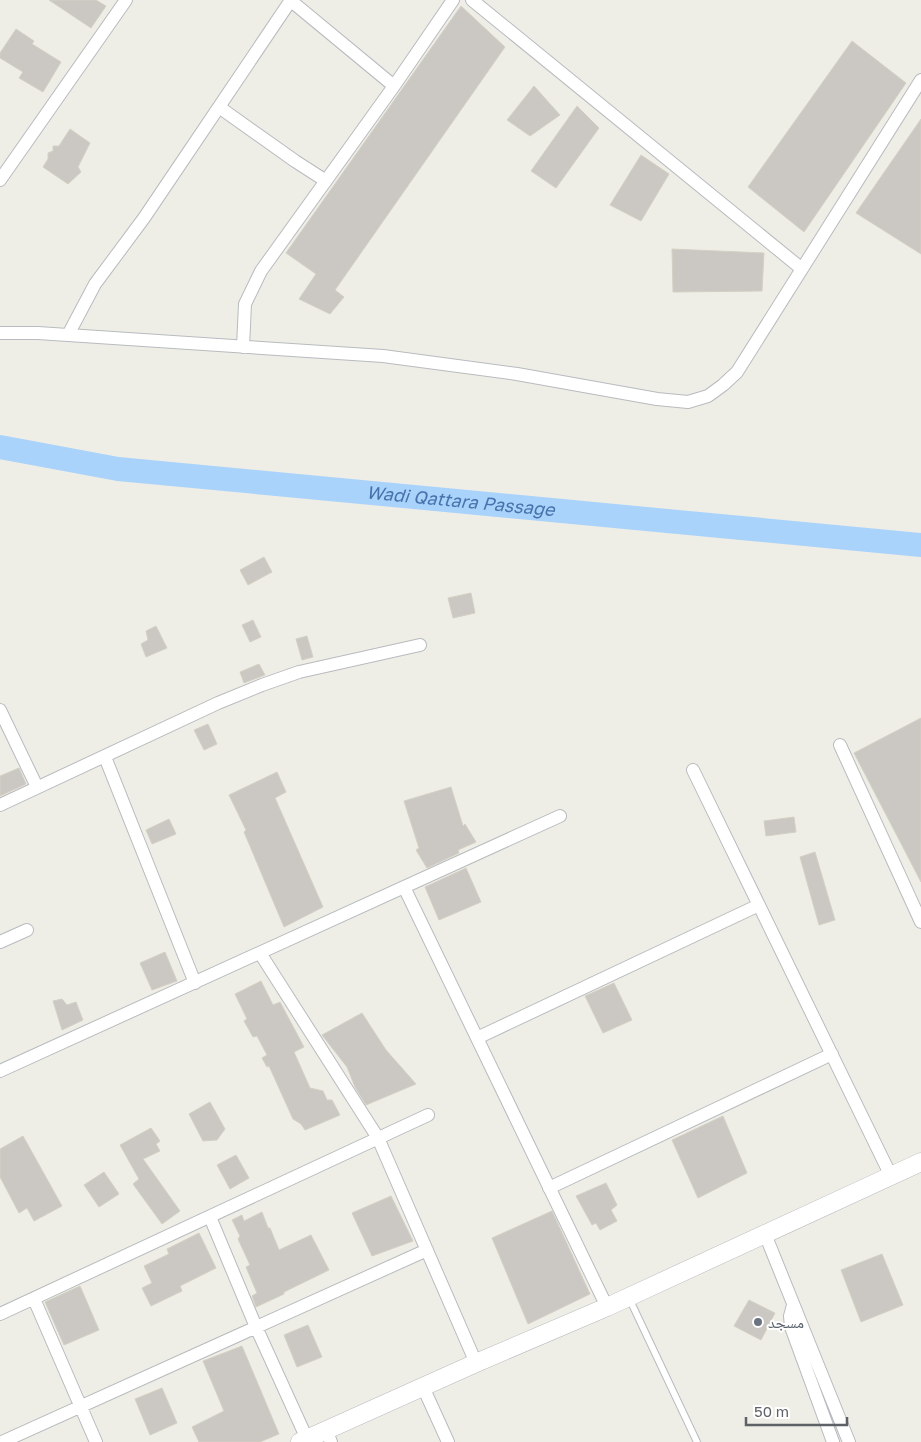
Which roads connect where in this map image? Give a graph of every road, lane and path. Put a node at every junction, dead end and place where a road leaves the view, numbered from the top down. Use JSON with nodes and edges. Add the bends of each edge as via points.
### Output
{"nodes":[{"id":1,"x":126,"y":0,"type":"edge"},
{"id":2,"x":290,"y":0,"type":"edge"},
{"id":3,"x":453,"y":0,"type":"edge"},
{"id":4,"x":472,"y":0,"type":"edge"},
{"id":5,"x":921,"y":80,"type":"edge"},
{"id":6,"x":394,"y":86,"type":"junction"},
{"id":7,"x":219,"y":106,"type":"junction"},
{"id":8,"x":0,"y":180,"type":"edge"},
{"id":9,"x":326,"y":181,"type":"junction"},
{"id":10,"x":802,"y":269,"type":"junction"},
{"id":11,"x":0,"y":333,"type":"edge"},
{"id":12,"x":68,"y":335,"type":"junction"},
{"id":13,"x":243,"y":347,"type":"junction"},
{"id":14,"x":420,"y":645,"type":"dead end"},
{"id":15,"x":0,"y":710,"type":"edge"},
{"id":16,"x":840,"y":745,"type":"dead end"},
{"id":17,"x":104,"y":757,"type":"junction"},
{"id":18,"x":693,"y":770,"type":"dead end"},
{"id":19,"x":37,"y":786,"type":"junction"},
{"id":20,"x":0,"y":805,"type":"edge"},
{"id":21,"x":560,"y":816,"type":"dead end"},
{"id":22,"x":404,"y":887,"type":"junction"},
{"id":23,"x":759,"y":905,"type":"junction"},
{"id":24,"x":921,"y":922,"type":"edge"},
{"id":25,"x":27,"y":930,"type":"dead end"},
{"id":26,"x":0,"y":942,"type":"edge"},
{"id":27,"x":260,"y":953,"type":"junction"},
{"id":28,"x":195,"y":983,"type":"junction"},
{"id":29,"x":477,"y":1038,"type":"junction"},
{"id":30,"x":832,"y":1054,"type":"junction"},
{"id":31,"x":0,"y":1071,"type":"edge"},
{"id":32,"x":428,"y":1115,"type":"dead end"},
{"id":33,"x":378,"y":1138,"type":"junction"},
{"id":34,"x":921,"y":1162,"type":"edge"},
{"id":35,"x":891,"y":1176,"type":"junction"},
{"id":36,"x":549,"y":1188,"type":"junction"},
{"id":37,"x":210,"y":1217,"type":"junction"},
{"id":38,"x":765,"y":1234,"type":"junction"},
{"id":39,"x":427,"y":1250,"type":"junction"},
{"id":40,"x":629,"y":1297,"type":"junction"},
{"id":41,"x":34,"y":1299,"type":"junction"},
{"id":42,"x":793,"y":1305,"type":"junction"},
{"id":43,"x":607,"y":1307,"type":"junction"},
{"id":44,"x":0,"y":1314,"type":"edge"},
{"id":45,"x":256,"y":1327,"type":"junction"},
{"id":46,"x":476,"y":1363,"type":"junction"},
{"id":47,"x":423,"y":1387,"type":"junction"},
{"id":48,"x":81,"y":1406,"type":"junction"},
{"id":49,"x":329,"y":1436,"type":"edge"},
{"id":50,"x":304,"y":1441,"type":"edge"},
{"id":51,"x":2,"y":1442,"type":"edge"},
{"id":52,"x":96,"y":1442,"type":"edge"},
{"id":53,"x":448,"y":1442,"type":"edge"},
{"id":54,"x":697,"y":1442,"type":"edge"},
{"id":55,"x":833,"y":1442,"type":"edge"},
{"id":56,"x":849,"y":1442,"type":"edge"}],
"edges":[{"from":1,"to":8,"type":"street"},
{"from":2,"to":6,"type":"street"},
{"from":2,"to":7,"type":"street"},
{"from":3,"to":6,"type":"street"},
{"from":4,"to":10,"type":"street"},
{"from":5,"to":10,"type":"street"},
{"from":6,"to":9,"type":"street"},
{"from":7,"to":9,"type":"street"},
{"from":7,"to":12,"type":"street","via":[[95,284]]},
{"from":9,"to":13,"type":"street","via":[[249,292],[245,304]]},
{"from":10,"to":13,"type":"street","via":[[737,372],[708,396],[688,402],[383,356]]},
{"from":11,"to":12,"type":"street"},
{"from":12,"to":13,"type":"street"},
{"from":14,"to":17,"type":"street","via":[[299,672],[262,685]]},
{"from":15,"to":19,"type":"street"},
{"from":16,"to":24,"type":"street"},
{"from":17,"to":19,"type":"street"},
{"from":17,"to":28,"type":"street"},
{"from":18,"to":23,"type":"street"},
{"from":19,"to":20,"type":"street"},
{"from":21,"to":22,"type":"street"},
{"from":22,"to":27,"type":"street"},
{"from":22,"to":29,"type":"street"},
{"from":23,"to":29,"type":"street"},
{"from":23,"to":30,"type":"street"},
{"from":25,"to":26,"type":"street"},
{"from":27,"to":28,"type":"street"},
{"from":27,"to":33,"type":"street"},
{"from":28,"to":31,"type":"street"},
{"from":29,"to":36,"type":"street"},
{"from":30,"to":35,"type":"street"},
{"from":30,"to":36,"type":"street"},
{"from":32,"to":33,"type":"street"},
{"from":33,"to":37,"type":"street"},
{"from":33,"to":39,"type":"street"},
{"from":34,"to":35,"type":"street"},
{"from":35,"to":38,"type":"street"},
{"from":36,"to":43,"type":"street"},
{"from":37,"to":41,"type":"street"},
{"from":37,"to":45,"type":"street"},
{"from":38,"to":40,"type":"street"},
{"from":38,"to":42,"type":"street"},
{"from":39,"to":45,"type":"street"},
{"from":39,"to":46,"type":"street"},
{"from":40,"to":43,"type":"street"},
{"from":40,"to":54,"type":"lane"},
{"from":41,"to":44,"type":"street"},
{"from":41,"to":48,"type":"street"},
{"from":42,"to":55,"type":"street","via":[[791,1327]]},
{"from":42,"to":56,"type":"street"},
{"from":43,"to":46,"type":"street"},
{"from":45,"to":48,"type":"street"},
{"from":45,"to":50,"type":"street"},
{"from":46,"to":47,"type":"street"},
{"from":47,"to":49,"type":"street"},
{"from":47,"to":53,"type":"street"},
{"from":48,"to":51,"type":"street"},
{"from":48,"to":52,"type":"street"},
{"from":49,"to":50,"type":"street"}]}
